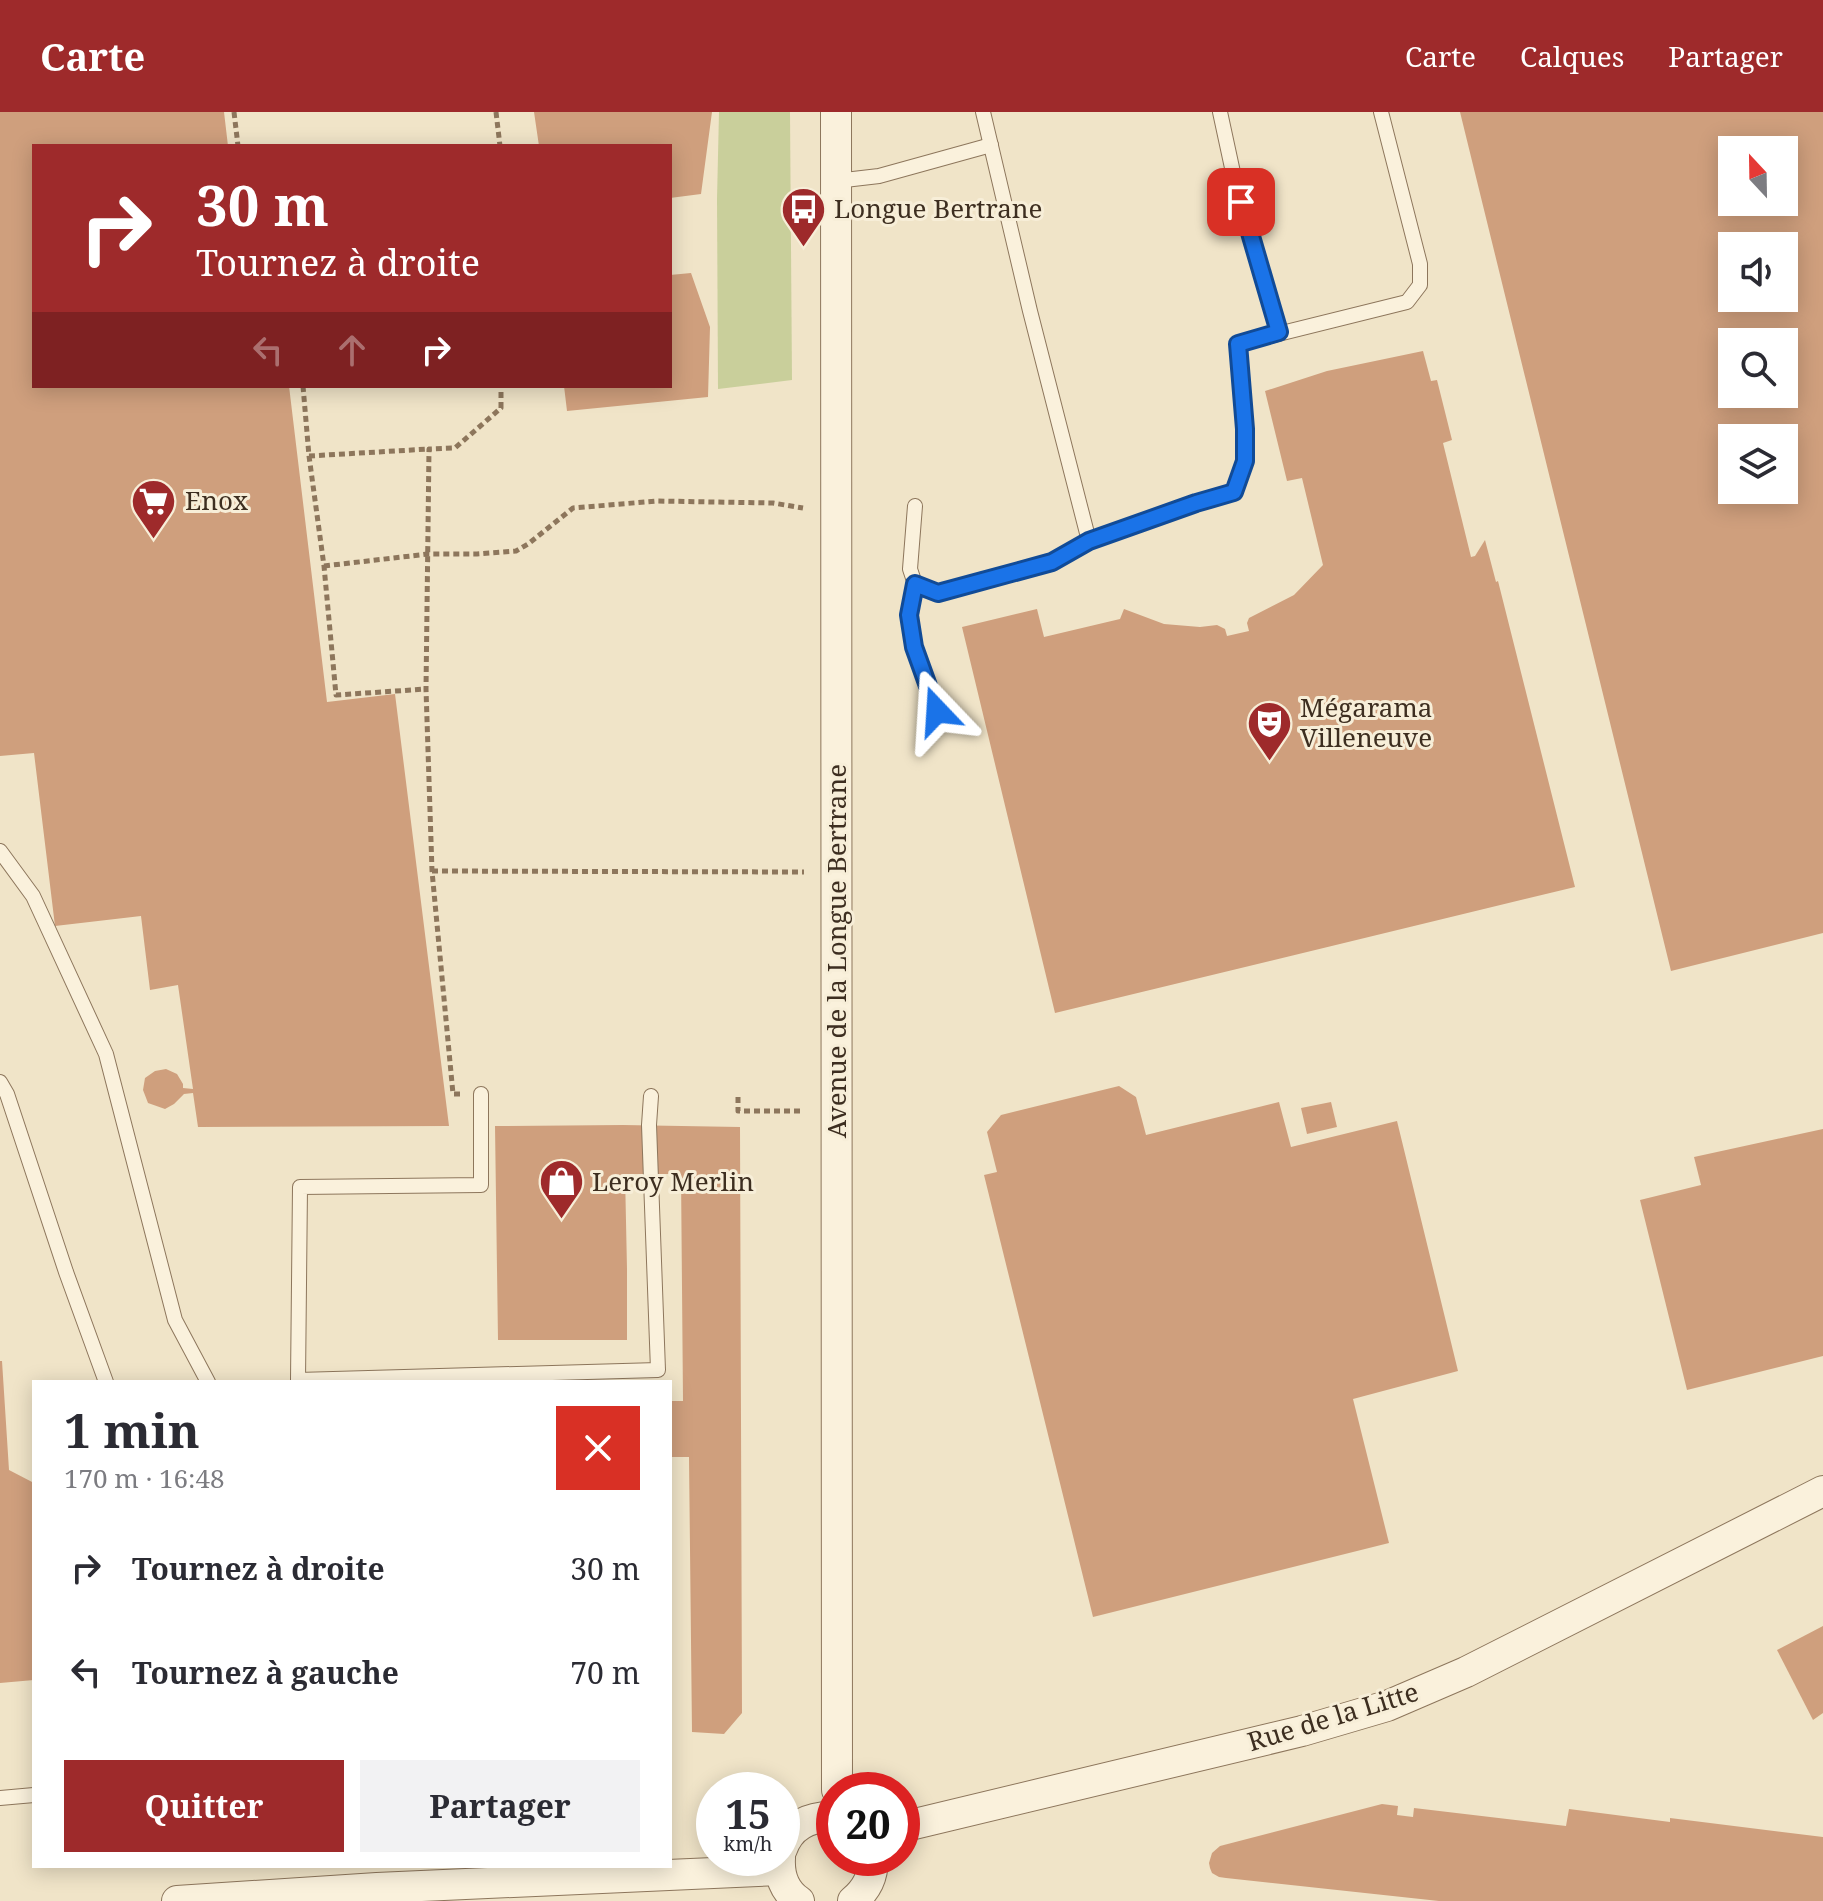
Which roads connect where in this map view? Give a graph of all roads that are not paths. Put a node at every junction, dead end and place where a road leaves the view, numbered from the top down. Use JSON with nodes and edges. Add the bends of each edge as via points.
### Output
{"nodes":[{"id":1,"x":836,"y":112,"type":"edge"},
{"id":2,"x":983,"y":112,"type":"edge"},
{"id":3,"x":1220,"y":112,"type":"edge"},
{"id":4,"x":1381,"y":112,"type":"edge"},
{"id":5,"x":991,"y":145,"type":"junction"},
{"id":6,"x":836,"y":181,"type":"junction"},
{"id":7,"x":1279,"y":332,"type":"junction"},
{"id":8,"x":915,"y":506,"type":"dead end"},
{"id":9,"x":1089,"y":541,"type":"junction"},
{"id":10,"x":915,"y":584,"type":"junction"},
{"id":11,"x":937,"y":711,"type":"dead end"},
{"id":12,"x":0,"y":851,"type":"edge"},
{"id":13,"x":0,"y":1082,"type":"edge"},
{"id":14,"x":481,"y":1094,"type":"road end"},
{"id":15,"x":651,"y":1096,"type":"dead end"},
{"id":16,"x":105,"y":1380,"type":"edge"},
{"id":17,"x":207,"y":1380,"type":"edge"},
{"id":18,"x":1823,"y":1491,"type":"edge"},
{"id":19,"x":837,"y":1772,"type":"edge"},
{"id":20,"x":32,"y":1795,"type":"edge"},
{"id":21,"x":0,"y":1798,"type":"edge"},
{"id":22,"x":920,"y":1823,"type":"edge"},
{"id":23,"x":696,"y":1865,"type":"edge"},
{"id":24,"x":672,"y":1866,"type":"edge"},
{"id":25,"x":650,"y":1868,"type":"edge"},
{"id":26,"x":578,"y":1873,"type":"edge"},
{"id":27,"x":459,"y":1875,"type":"edge"},
{"id":28,"x":783,"y":1876,"type":"edge"},
{"id":29,"x":871,"y":1876,"type":"edge"},
{"id":30,"x":865,"y":1898,"type":"edge"},
{"id":31,"x":177,"y":1901,"type":"edge"},
{"id":32,"x":799,"y":1901,"type":"edge"}],
"edges":[{"from":1,"to":6,"type":"street","name":"Avenue de la Longue Bertrane"},
{"from":2,"to":5,"type":"lane"},
{"from":3,"to":7,"type":"lane"},
{"from":4,"to":7,"type":"lane","via":[[1420,264],[1420,285],[1407,302]]},
{"from":5,"to":6,"type":"lane","via":[[879,176]]},
{"from":5,"to":9,"type":"lane"},
{"from":6,"to":19,"type":"street","name":"Avenue de la Longue Bertrane"},
{"from":7,"to":9,"type":"lane","via":[[1238,344],[1245,461],[1234,492]]},
{"from":8,"to":10,"type":"lane","via":[[910,569]]},
{"from":9,"to":10,"type":"lane","via":[[1052,562],[938,593]]},
{"from":10,"to":11,"type":"lane","via":[[909,615],[914,647]]},
{"from":12,"to":17,"type":"lane","via":[[33,896],[106,1054],[175,1320]]},
{"from":13,"to":16,"type":"lane"},
{"from":14,"to":15,"type":"lane","via":[[481,1185],[300,1187],[298,1380],[658,1370]]},
{"from":18,"to":22,"type":"street","name":"Rue de la Litte","via":[[1466,1672],[1387,1706]]},
{"from":20,"to":21,"type":"lane"},
{"from":23,"to":24,"type":"street"},
{"from":25,"to":26,"type":"street"},
{"from":26,"to":27,"type":"street"},
{"from":27,"to":31,"type":"street"},
{"from":28,"to":32,"type":"street"},
{"from":29,"to":30,"type":"street"}]}
